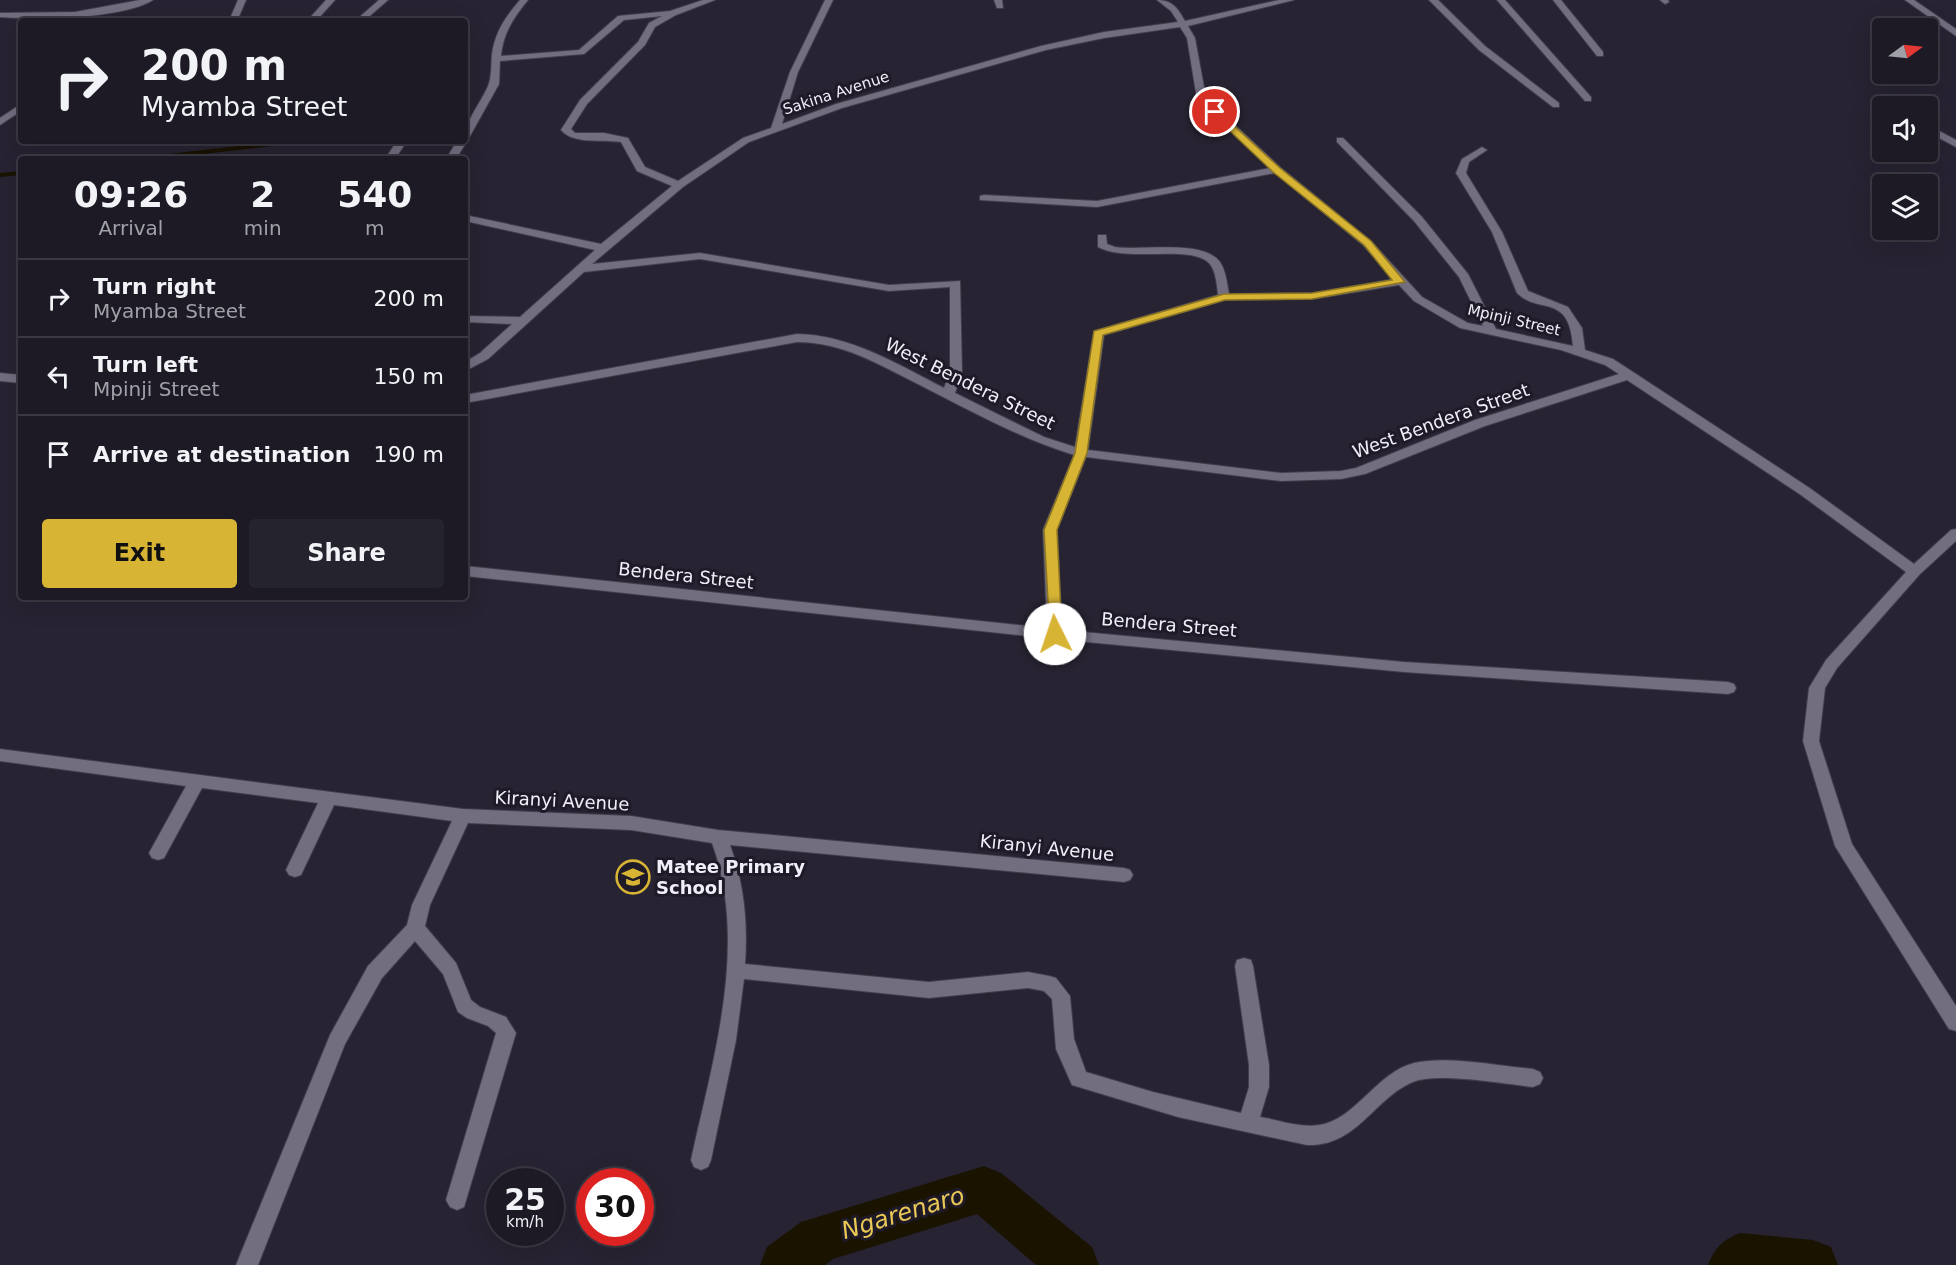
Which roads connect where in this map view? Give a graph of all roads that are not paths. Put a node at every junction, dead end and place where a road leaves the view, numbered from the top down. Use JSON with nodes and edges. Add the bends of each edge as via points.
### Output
{"nodes":[{"id":1,"x":149,"y":0,"type":"edge"},
{"id":2,"x":242,"y":0,"type":"edge"},
{"id":3,"x":331,"y":0,"type":"edge"},
{"id":4,"x":384,"y":0,"type":"edge"},
{"id":5,"x":524,"y":0,"type":"edge"},
{"id":6,"x":711,"y":0,"type":"edge"},
{"id":7,"x":829,"y":0,"type":"edge"},
{"id":8,"x":1161,"y":0,"type":"edge"},
{"id":9,"x":1290,"y":0,"type":"edge"},
{"id":10,"x":1433,"y":0,"type":"edge"},
{"id":11,"x":1501,"y":0,"type":"edge"},
{"id":12,"x":1557,"y":0,"type":"edge"},
{"id":13,"x":1909,"y":0,"type":"edge"},
{"id":14,"x":102,"y":12,"type":"junction"},
{"id":15,"x":673,"y":13,"type":"junction"},
{"id":16,"x":0,"y":15,"type":"edge"},
{"id":17,"x":96,"y":18,"type":"edge"},
{"id":18,"x":234,"y":18,"type":"edge"},
{"id":19,"x":314,"y":18,"type":"edge"},
{"id":20,"x":363,"y":18,"type":"edge"},
{"id":21,"x":1185,"y":24,"type":"junction"},
{"id":22,"x":1956,"y":33,"type":"edge"},
{"id":23,"x":1600,"y":54,"type":"dead end"},
{"id":24,"x":498,"y":59,"type":"junction"},
{"id":25,"x":1588,"y":99,"type":"dead end"},
{"id":26,"x":1556,"y":105,"type":"dead end"},
{"id":27,"x":0,"y":107,"type":"edge"},
{"id":28,"x":18,"y":107,"type":"edge"},
{"id":29,"x":18,"y":109,"type":"edge"},
{"id":30,"x":0,"y":122,"type":"edge"},
{"id":31,"x":468,"y":130,"type":"edge"},
{"id":32,"x":775,"y":130,"type":"junction"},
{"id":33,"x":1938,"y":134,"type":"edge"},
{"id":34,"x":1340,"y":140,"type":"dead end"},
{"id":35,"x":1956,"y":144,"type":"edge"},
{"id":36,"x":1482,"y":150,"type":"dead end"},
{"id":37,"x":1276,"y":170,"type":"junction"},
{"id":38,"x":679,"y":185,"type":"junction"},
{"id":39,"x":984,"y":198,"type":"dead end"},
{"id":40,"x":468,"y":219,"type":"edge"},
{"id":41,"x":1102,"y":237,"type":"dead end"},
{"id":42,"x":603,"y":248,"type":"junction"},
{"id":43,"x":578,"y":269,"type":"junction"},
{"id":44,"x":1400,"y":282,"type":"junction"},
{"id":45,"x":1224,"y":297,"type":"junction"},
{"id":46,"x":468,"y":319,"type":"edge"},
{"id":47,"x":522,"y":321,"type":"junction"},
{"id":48,"x":1492,"y":333,"type":"junction"},
{"id":49,"x":1579,"y":351,"type":"junction"},
{"id":50,"x":468,"y":366,"type":"edge"},
{"id":51,"x":1629,"y":375,"type":"junction"},
{"id":52,"x":0,"y":377,"type":"edge"},
{"id":53,"x":18,"y":379,"type":"edge"},
{"id":54,"x":948,"y":394,"type":"junction"},
{"id":55,"x":468,"y":398,"type":"edge"},
{"id":56,"x":1081,"y":453,"type":"junction"},
{"id":57,"x":1956,"y":533,"type":"edge"},
{"id":58,"x":468,"y":571,"type":"edge"},
{"id":59,"x":1910,"y":576,"type":"junction"},
{"id":60,"x":1055,"y":634,"type":"junction"},
{"id":61,"x":1728,"y":688,"type":"dead end"},
{"id":62,"x":0,"y":755,"type":"edge"},
{"id":63,"x":198,"y":780,"type":"junction"},
{"id":64,"x":329,"y":798,"type":"junction"},
{"id":65,"x":463,"y":816,"type":"junction"},
{"id":66,"x":718,"y":837,"type":"junction"},
{"id":67,"x":158,"y":853,"type":"dead end"},
{"id":68,"x":295,"y":870,"type":"dead end"},
{"id":69,"x":1124,"y":875,"type":"dead end"},
{"id":70,"x":416,"y":927,"type":"junction"},
{"id":71,"x":1244,"y":966,"type":"dead end"},
{"id":72,"x":738,"y":971,"type":"junction"},
{"id":73,"x":1956,"y":1023,"type":"edge"},
{"id":74,"x":1533,"y":1078,"type":"dead end"},
{"id":75,"x":1248,"y":1124,"type":"junction"},
{"id":76,"x":701,"y":1160,"type":"dead end"},
{"id":77,"x":457,"y":1200,"type":"dead end"},
{"id":78,"x":247,"y":1265,"type":"edge"}],
"edges":[{"from":1,"to":14,"type":"street"},
{"from":2,"to":18,"type":"street"},
{"from":3,"to":19,"type":"street"},
{"from":4,"to":20,"type":"street"},
{"from":5,"to":24,"type":"street","via":[[503,30]]},
{"from":6,"to":15,"type":"street"},
{"from":7,"to":32,"type":"street","via":[[794,72]]},
{"from":8,"to":21,"type":"street","name":"Mpinji Street"},
{"from":9,"to":21,"type":"street","name":"Sakina Avenue"},
{"from":10,"to":26,"type":"street","via":[[1482,48]]},
{"from":11,"to":25,"type":"street"},
{"from":12,"to":23,"type":"street"},
{"from":13,"to":22,"type":"street"},
{"from":14,"to":16,"type":"street","via":[[50,17]]},
{"from":14,"to":17,"type":"street"},
{"from":15,"to":24,"type":"street","via":[[621,18],[581,52]]},
{"from":15,"to":38,"type":"street","via":[[652,25],[642,43],[583,102],[566,130],[573,136],[625,140],[641,169]]},
{"from":21,"to":32,"type":"street","name":"Sakina Avenue","via":[[1044,48],[838,106]]},
{"from":21,"to":37,"type":"street","name":"Mpinji Street","via":[[1202,99]]},
{"from":24,"to":31,"type":"street","via":[[491,93]]},
{"from":27,"to":28,"type":"street"},
{"from":29,"to":30,"type":"street"},
{"from":32,"to":38,"type":"street","name":"Sakina Avenue","via":[[746,140]]},
{"from":33,"to":35,"type":"street"},
{"from":34,"to":48,"type":"street","via":[[1418,219],[1464,276]]},
{"from":36,"to":49,"type":"street","via":[[1465,161],[1461,173],[1497,232],[1522,293],[1564,310],[1578,330]]},
{"from":37,"to":39,"type":"street","via":[[1097,204]]},
{"from":37,"to":44,"type":"street","name":"Mpinji Street","via":[[1367,243]]},
{"from":38,"to":42,"type":"street","name":"Sakina Avenue"},
{"from":40,"to":42,"type":"street"},
{"from":41,"to":45,"type":"street","via":[[1102,245],[1113,250],[1206,257],[1217,266]]},
{"from":42,"to":43,"type":"street","name":"Sakina Avenue"},
{"from":43,"to":47,"type":"street","name":"Sakina Avenue"},
{"from":43,"to":54,"type":"street","via":[[700,256],[889,288],[956,283],[956,372]]},
{"from":44,"to":45,"type":"street","via":[[1312,296]]},
{"from":44,"to":48,"type":"street","name":"Mpinji Street","via":[[1418,299],[1454,321]]},
{"from":45,"to":56,"type":"street","via":[[1098,333]]},
{"from":46,"to":47,"type":"street"},
{"from":47,"to":50,"type":"street","name":"Sakina Avenue"},
{"from":48,"to":49,"type":"street","name":"Mpinji Street"},
{"from":49,"to":51,"type":"street","name":"Mpinji Street","via":[[1609,362]]},
{"from":51,"to":56,"type":"street","name":"West Bendera Street","via":[[1480,423],[1341,476],[1281,477]]},
{"from":51,"to":59,"type":"street","name":"Mpinji Street","via":[[1806,492]]},
{"from":52,"to":53,"type":"street"},
{"from":54,"to":55,"type":"street","name":"West Bendera Street","via":[[838,341],[797,338]]},
{"from":54,"to":56,"type":"street","name":"West Bendera Street","via":[[1039,440]]},
{"from":56,"to":60,"type":"street","via":[[1050,530]]},
{"from":57,"to":59,"type":"street"},
{"from":58,"to":60,"type":"street","name":"Bendera Street"},
{"from":59,"to":73,"type":"street","via":[[1831,664],[1817,688],[1811,741],[1844,846]]},
{"from":60,"to":61,"type":"street","name":"Bendera Street","via":[[1404,667]]},
{"from":62,"to":63,"type":"street","name":"Kiranyi Avenue"},
{"from":63,"to":64,"type":"street","name":"Kiranyi Avenue"},
{"from":63,"to":67,"type":"street"},
{"from":64,"to":65,"type":"street","name":"Kiranyi Avenue"},
{"from":64,"to":68,"type":"street"},
{"from":65,"to":66,"type":"street","name":"Kiranyi Avenue","via":[[631,823]]},
{"from":65,"to":70,"type":"street","via":[[421,905]]},
{"from":66,"to":69,"type":"street","name":"Kiranyi Avenue"},
{"from":66,"to":72,"type":"street","via":[[729,857],[733,877]]},
{"from":70,"to":77,"type":"street","via":[[445,962],[469,1010],[499,1022],[506,1034]]},
{"from":70,"to":78,"type":"street","via":[[375,972],[337,1041]]},
{"from":71,"to":75,"type":"street","via":[[1259,1065],[1259,1088]]},
{"from":72,"to":75,"type":"street","via":[[929,990],[1028,980],[1049,984],[1061,996],[1062,1033],[1068,1059],[1079,1079]]},
{"from":72,"to":76,"type":"street"},
{"from":74,"to":75,"type":"street","via":[[1413,1072],[1348,1123],[1323,1135]]}]}
